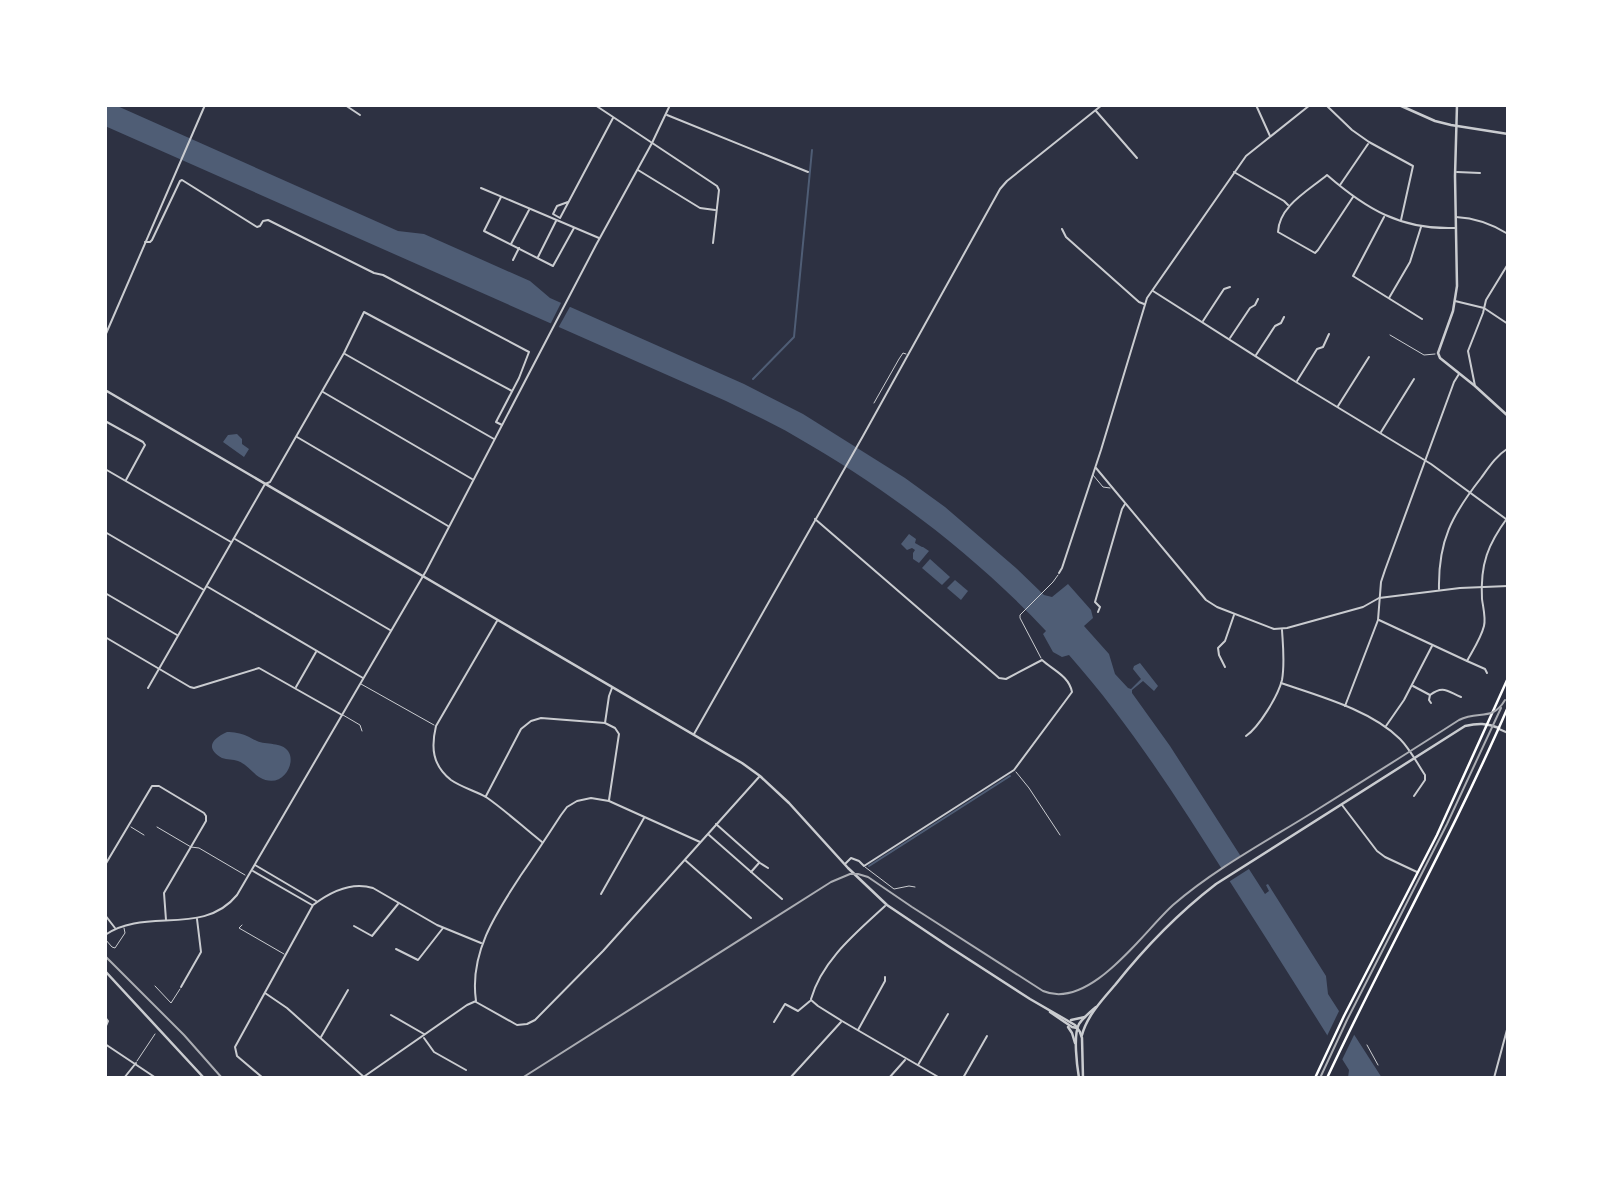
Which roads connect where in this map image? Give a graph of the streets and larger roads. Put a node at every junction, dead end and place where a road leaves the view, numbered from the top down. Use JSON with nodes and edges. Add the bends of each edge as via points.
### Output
{"nodes":[{"id":1,"x":205,"y":105,"type":"edge"},
{"id":2,"x":345,"y":105,"type":"edge"},
{"id":3,"x":595,"y":105,"type":"edge"},
{"id":4,"x":670,"y":105,"type":"edge"},
{"id":5,"x":1102,"y":105,"type":"edge"},
{"id":6,"x":1255,"y":105,"type":"edge"},
{"id":7,"x":1310,"y":105,"type":"edge"},
{"id":8,"x":1326,"y":105,"type":"edge"},
{"id":9,"x":1399,"y":105,"type":"edge"},
{"id":10,"x":1457,"y":105,"type":"edge"},
{"id":11,"x":1095,"y":111,"type":"junction"},
{"id":12,"x":360,"y":115,"type":"dead end"},
{"id":13,"x":666,"y":115,"type":"junction"},
{"id":14,"x":614,"y":117,"type":"junction"},
{"id":15,"x":1457,"y":126,"type":"junction"},
{"id":16,"x":1508,"y":134,"type":"edge"},
{"id":17,"x":1270,"y":137,"type":"junction"},
{"id":18,"x":1369,"y":142,"type":"junction"},
{"id":19,"x":652,"y":143,"type":"junction"},
{"id":20,"x":1137,"y":158,"type":"dead end"},
{"id":21,"x":637,"y":170,"type":"junction"},
{"id":22,"x":808,"y":172,"type":"dead end"},
{"id":23,"x":1234,"y":172,"type":"junction"},
{"id":24,"x":1455,"y":172,"type":"junction"},
{"id":25,"x":1480,"y":173,"type":"dead end"},
{"id":26,"x":1339,"y":186,"type":"junction"},
{"id":27,"x":481,"y":188,"type":"dead end"},
{"id":28,"x":501,"y":197,"type":"junction"},
{"id":29,"x":1353,"y":197,"type":"junction"},
{"id":30,"x":569,"y":202,"type":"junction"},
{"id":31,"x":1289,"y":206,"type":"junction"},
{"id":32,"x":530,"y":209,"type":"junction"},
{"id":33,"x":716,"y":210,"type":"junction"},
{"id":34,"x":1385,"y":216,"type":"junction"},
{"id":35,"x":1456,"y":217,"type":"junction"},
{"id":36,"x":557,"y":220,"type":"junction"},
{"id":37,"x":1401,"y":222,"type":"junction"},
{"id":38,"x":1421,"y":227,"type":"junction"},
{"id":39,"x":574,"y":228,"type":"junction"},
{"id":40,"x":1456,"y":228,"type":"junction"},
{"id":41,"x":1062,"y":229,"type":"dead end"},
{"id":42,"x":1508,"y":234,"type":"edge"},
{"id":43,"x":600,"y":239,"type":"junction"},
{"id":44,"x":145,"y":242,"type":"junction"},
{"id":45,"x":713,"y":243,"type":"dead end"},
{"id":46,"x":511,"y":244,"type":"junction"},
{"id":47,"x":519,"y":248,"type":"junction"},
{"id":48,"x":538,"y":258,"type":"junction"},
{"id":49,"x":513,"y":260,"type":"dead end"},
{"id":50,"x":1508,"y":264,"type":"edge"},
{"id":51,"x":1230,"y":287,"type":"dead end"},
{"id":52,"x":1152,"y":290,"type":"junction"},
{"id":53,"x":1258,"y":299,"type":"dead end"},
{"id":54,"x":1389,"y":299,"type":"junction"},
{"id":55,"x":1455,"y":301,"type":"junction"},
{"id":56,"x":1145,"y":304,"type":"junction"},
{"id":57,"x":1484,"y":308,"type":"junction"},
{"id":58,"x":1284,"y":317,"type":"dead end"},
{"id":59,"x":1423,"y":319,"type":"dead end"},
{"id":60,"x":1203,"y":322,"type":"junction"},
{"id":61,"x":1508,"y":324,"type":"edge"},
{"id":62,"x":1329,"y":334,"type":"dead end"},
{"id":63,"x":105,"y":336,"type":"edge"},
{"id":64,"x":1229,"y":339,"type":"junction"},
{"id":65,"x":344,"y":353,"type":"junction"},
{"id":66,"x":1256,"y":356,"type":"junction"},
{"id":67,"x":1369,"y":357,"type":"dead end"},
{"id":68,"x":1460,"y":373,"type":"junction"},
{"id":69,"x":1414,"y":379,"type":"dead end"},
{"id":70,"x":1296,"y":382,"type":"junction"},
{"id":71,"x":1475,"y":386,"type":"junction"},
{"id":72,"x":105,"y":390,"type":"edge"},
{"id":73,"x":512,"y":391,"type":"junction"},
{"id":74,"x":322,"y":392,"type":"junction"},
{"id":75,"x":1337,"y":407,"type":"junction"},
{"id":76,"x":1508,"y":416,"type":"edge"},
{"id":77,"x":105,"y":421,"type":"edge"},
{"id":78,"x":502,"y":425,"type":"junction"},
{"id":79,"x":1380,"y":433,"type":"junction"},
{"id":80,"x":296,"y":436,"type":"junction"},
{"id":81,"x":494,"y":439,"type":"junction"},
{"id":82,"x":1507,"y":449,"type":"edge"},
{"id":83,"x":1425,"y":461,"type":"junction"},
{"id":84,"x":1095,"y":468,"type":"junction"},
{"id":85,"x":105,"y":469,"type":"edge"},
{"id":86,"x":473,"y":480,"type":"junction"},
{"id":87,"x":126,"y":481,"type":"junction"},
{"id":88,"x":265,"y":484,"type":"junction"},
{"id":89,"x":1469,"y":492,"type":"junction"},
{"id":90,"x":1126,"y":503,"type":"junction"},
{"id":91,"x":1507,"y":518,"type":"edge"},
{"id":92,"x":815,"y":519,"type":"junction"},
{"id":93,"x":448,"y":526,"type":"junction"},
{"id":94,"x":105,"y":532,"type":"edge"},
{"id":95,"x":234,"y":539,"type":"junction"},
{"id":96,"x":232,"y":543,"type":"junction"},
{"id":97,"x":1059,"y":573,"type":"road end"},
{"id":98,"x":423,"y":576,"type":"junction"},
{"id":99,"x":207,"y":586,"type":"junction"},
{"id":100,"x":1482,"y":586,"type":"junction"},
{"id":101,"x":1508,"y":586,"type":"edge"},
{"id":102,"x":204,"y":590,"type":"junction"},
{"id":103,"x":1439,"y":590,"type":"junction"},
{"id":104,"x":105,"y":593,"type":"edge"},
{"id":105,"x":1379,"y":598,"type":"junction"},
{"id":106,"x":1098,"y":612,"type":"dead end"},
{"id":107,"x":1235,"y":614,"type":"junction"},
{"id":108,"x":498,"y":619,"type":"junction"},
{"id":109,"x":1378,"y":620,"type":"junction"},
{"id":110,"x":1282,"y":629,"type":"junction"},
{"id":111,"x":391,"y":631,"type":"junction"},
{"id":112,"x":178,"y":636,"type":"junction"},
{"id":113,"x":105,"y":637,"type":"edge"},
{"id":114,"x":1432,"y":644,"type":"junction"},
{"id":115,"x":317,"y":651,"type":"junction"},
{"id":116,"x":1467,"y":661,"type":"junction"},
{"id":117,"x":1225,"y":667,"type":"dead end"},
{"id":118,"x":159,"y":669,"type":"junction"},
{"id":119,"x":1487,"y":673,"type":"dead end"},
{"id":120,"x":364,"y":678,"type":"junction"},
{"id":121,"x":1508,"y":678,"type":"edge"},
{"id":122,"x":1281,"y":683,"type":"junction"},
{"id":123,"x":1412,"y":685,"type":"junction"},
{"id":124,"x":613,"y":687,"type":"junction"},
{"id":125,"x":148,"y":688,"type":"dead end"},
{"id":126,"x":296,"y":688,"type":"junction"},
{"id":127,"x":1430,"y":695,"type":"junction"},
{"id":128,"x":1461,"y":697,"type":"dead end"},
{"id":129,"x":1431,"y":704,"type":"dead end"},
{"id":130,"x":1345,"y":706,"type":"junction"},
{"id":131,"x":1508,"y":707,"type":"edge"},
{"id":132,"x":342,"y":715,"type":"junction"},
{"id":133,"x":605,"y":723,"type":"junction"},
{"id":134,"x":1488,"y":724,"type":"junction"},
{"id":135,"x":1385,"y":727,"type":"junction"},
{"id":136,"x":1499,"y":729,"type":"junction"},
{"id":137,"x":1508,"y":733,"type":"edge"},
{"id":138,"x":694,"y":734,"type":"junction"},
{"id":139,"x":1246,"y":736,"type":"dead end"},
{"id":140,"x":1414,"y":758,"type":"junction"},
{"id":141,"x":760,"y":776,"type":"junction"},
{"id":142,"x":1414,"y":796,"type":"dead end"},
{"id":143,"x":486,"y":797,"type":"junction"},
{"id":144,"x":609,"y":801,"type":"junction"},
{"id":145,"x":1342,"y":805,"type":"junction"},
{"id":146,"x":645,"y":817,"type":"junction"},
{"id":147,"x":716,"y":824,"type":"junction"},
{"id":148,"x":708,"y":833,"type":"junction"},
{"id":149,"x":700,"y":842,"type":"junction"},
{"id":150,"x":542,"y":843,"type":"junction"},
{"id":151,"x":685,"y":859,"type":"junction"},
{"id":152,"x":760,"y":863,"type":"junction"},
{"id":153,"x":844,"y":864,"type":"junction"},
{"id":154,"x":105,"y":865,"type":"edge"},
{"id":155,"x":255,"y":865,"type":"junction"},
{"id":156,"x":768,"y":868,"type":"dead end"},
{"id":157,"x":252,"y":870,"type":"junction"},
{"id":158,"x":751,"y":872,"type":"junction"},
{"id":159,"x":1418,"y":873,"type":"junction"},
{"id":160,"x":601,"y":894,"type":"dead end"},
{"id":161,"x":782,"y":899,"type":"dead end"},
{"id":162,"x":317,"y":902,"type":"junction"},
{"id":163,"x":399,"y":903,"type":"junction"},
{"id":164,"x":313,"y":905,"type":"junction"},
{"id":165,"x":887,"y":905,"type":"junction"},
{"id":166,"x":105,"y":915,"type":"edge"},
{"id":167,"x":197,"y":918,"type":"junction"},
{"id":168,"x":751,"y":918,"type":"dead end"},
{"id":169,"x":166,"y":921,"type":"junction"},
{"id":170,"x":354,"y":926,"type":"dead end"},
{"id":171,"x":443,"y":927,"type":"junction"},
{"id":172,"x":116,"y":929,"type":"junction"},
{"id":173,"x":105,"y":934,"type":"edge"},
{"id":174,"x":482,"y":944,"type":"junction"},
{"id":175,"x":396,"y":949,"type":"dead end"},
{"id":176,"x":105,"y":971,"type":"edge"},
{"id":177,"x":885,"y":977,"type":"dead end"},
{"id":178,"x":181,"y":987,"type":"road end"},
{"id":179,"x":348,"y":990,"type":"dead end"},
{"id":180,"x":265,"y":993,"type":"junction"},
{"id":181,"x":811,"y":1000,"type":"junction"},
{"id":182,"x":476,"y":1001,"type":"junction"},
{"id":183,"x":1101,"y":1002,"type":"junction"},
{"id":184,"x":948,"y":1014,"type":"dead end"},
{"id":185,"x":391,"y":1015,"type":"dead end"},
{"id":186,"x":1088,"y":1015,"type":"junction"},
{"id":187,"x":105,"y":1017,"type":"edge"},
{"id":188,"x":842,"y":1021,"type":"junction"},
{"id":189,"x":1065,"y":1021,"type":"junction"},
{"id":190,"x":774,"y":1022,"type":"dead end"},
{"id":191,"x":1085,"y":1024,"type":"junction"},
{"id":192,"x":1508,"y":1026,"type":"edge"},
{"id":193,"x":105,"y":1028,"type":"edge"},
{"id":194,"x":1077,"y":1028,"type":"junction"},
{"id":195,"x":857,"y":1030,"type":"junction"},
{"id":196,"x":424,"y":1035,"type":"junction"},
{"id":197,"x":987,"y":1036,"type":"dead end"},
{"id":198,"x":321,"y":1038,"type":"junction"},
{"id":199,"x":1082,"y":1038,"type":"junction"},
{"id":200,"x":105,"y":1044,"type":"edge"},
{"id":201,"x":1076,"y":1047,"type":"junction"},
{"id":202,"x":906,"y":1059,"type":"junction"},
{"id":203,"x":135,"y":1063,"type":"junction"},
{"id":204,"x":918,"y":1066,"type":"junction"},
{"id":205,"x":466,"y":1070,"type":"dead end"},
{"id":206,"x":124,"y":1078,"type":"edge"},
{"id":207,"x":156,"y":1078,"type":"edge"},
{"id":208,"x":204,"y":1078,"type":"edge"},
{"id":209,"x":262,"y":1078,"type":"edge"},
{"id":210,"x":364,"y":1078,"type":"edge"},
{"id":211,"x":790,"y":1078,"type":"edge"},
{"id":212,"x":889,"y":1078,"type":"edge"},
{"id":213,"x":940,"y":1078,"type":"edge"},
{"id":214,"x":963,"y":1078,"type":"edge"},
{"id":215,"x":1081,"y":1078,"type":"edge"},
{"id":216,"x":1315,"y":1078,"type":"edge"},
{"id":217,"x":1327,"y":1078,"type":"edge"},
{"id":218,"x":1494,"y":1078,"type":"edge"}],
"edges":[{"from":1,"to":44,"type":"street"},
{"from":2,"to":12,"type":"street"},
{"from":3,"to":14,"type":"street"},
{"from":4,"to":13,"type":"street"},
{"from":5,"to":11,"type":"street"},
{"from":6,"to":17,"type":"street"},
{"from":7,"to":17,"type":"street"},
{"from":8,"to":18,"type":"street"},
{"from":9,"to":15,"type":"street"},
{"from":10,"to":15,"type":"street"},
{"from":11,"to":20,"type":"street"},
{"from":11,"to":92,"type":"street","via":[[1004,184]]},
{"from":13,"to":19,"type":"street"},
{"from":13,"to":22,"type":"street"},
{"from":14,"to":19,"type":"street"},
{"from":14,"to":30,"type":"street"},
{"from":15,"to":16,"type":"street"},
{"from":15,"to":24,"type":"street"},
{"from":17,"to":23,"type":"street"},
{"from":18,"to":26,"type":"street"},
{"from":18,"to":37,"type":"street","via":[[1413,166]]},
{"from":19,"to":21,"type":"street"},
{"from":19,"to":33,"type":"street","via":[[717,186]]},
{"from":21,"to":33,"type":"street","via":[[700,208]]},
{"from":21,"to":43,"type":"street"},
{"from":23,"to":31,"type":"street"},
{"from":23,"to":52,"type":"street"},
{"from":24,"to":25,"type":"street"},
{"from":24,"to":35,"type":"street"},
{"from":26,"to":29,"type":"street"},
{"from":26,"to":31,"type":"street","via":[[1327,175]]},
{"from":27,"to":28,"type":"street"},
{"from":28,"to":32,"type":"street"},
{"from":28,"to":46,"type":"street","via":[[484,231]]},
{"from":29,"to":31,"type":"street","via":[[1315,253],[1278,232]]},
{"from":29,"to":34,"type":"street"},
{"from":30,"to":30,"type":"street","via":[[560,218],[553,214],[557,206]]},
{"from":32,"to":36,"type":"street"},
{"from":32,"to":46,"type":"street"},
{"from":33,"to":45,"type":"street"},
{"from":34,"to":37,"type":"street"},
{"from":34,"to":54,"type":"street","via":[[1353,276]]},
{"from":35,"to":40,"type":"street"},
{"from":35,"to":42,"type":"street","via":[[1487,223]]},
{"from":36,"to":39,"type":"street"},
{"from":36,"to":48,"type":"street"},
{"from":37,"to":38,"type":"street"},
{"from":38,"to":40,"type":"street"},
{"from":38,"to":54,"type":"street","via":[[1410,262]]},
{"from":39,"to":43,"type":"street"},
{"from":39,"to":48,"type":"street","via":[[554,266]]},
{"from":40,"to":55,"type":"street"},
{"from":41,"to":56,"type":"street"},
{"from":43,"to":78,"type":"street"},
{"from":44,"to":63,"type":"street"},
{"from":44,"to":73,"type":"street","via":[[152,240],[181,180],[257,227],[268,220],[527,350]]},
{"from":46,"to":47,"type":"street"},
{"from":47,"to":48,"type":"street"},
{"from":47,"to":49,"type":"street"},
{"from":50,"to":57,"type":"street"},
{"from":51,"to":60,"type":"street","via":[[1224,289]]},
{"from":52,"to":56,"type":"street"},
{"from":52,"to":60,"type":"street"},
{"from":53,"to":64,"type":"street"},
{"from":54,"to":59,"type":"street"},
{"from":55,"to":57,"type":"street"},
{"from":55,"to":68,"type":"street","via":[[1438,353]]},
{"from":56,"to":84,"type":"street"},
{"from":57,"to":61,"type":"street"},
{"from":57,"to":71,"type":"street","via":[[1468,351]]},
{"from":58,"to":66,"type":"street"},
{"from":60,"to":64,"type":"street"},
{"from":62,"to":70,"type":"street"},
{"from":64,"to":66,"type":"street"},
{"from":65,"to":73,"type":"street","via":[[365,312]]},
{"from":65,"to":74,"type":"street"},
{"from":65,"to":81,"type":"street"},
{"from":66,"to":70,"type":"street"},
{"from":67,"to":75,"type":"street"},
{"from":68,"to":71,"type":"street"},
{"from":68,"to":83,"type":"street"},
{"from":69,"to":79,"type":"street"},
{"from":70,"to":75,"type":"street"},
{"from":71,"to":76,"type":"street"},
{"from":72,"to":88,"type":"street"},
{"from":73,"to":78,"type":"street","via":[[496,422]]},
{"from":74,"to":80,"type":"street"},
{"from":74,"to":86,"type":"street"},
{"from":75,"to":79,"type":"street"},
{"from":77,"to":87,"type":"street","via":[[144,442]]},
{"from":78,"to":81,"type":"street"},
{"from":79,"to":83,"type":"street"},
{"from":80,"to":88,"type":"street"},
{"from":80,"to":93,"type":"street"},
{"from":81,"to":86,"type":"street"},
{"from":82,"to":89,"type":"street"},
{"from":83,"to":89,"type":"street"},
{"from":83,"to":105,"type":"street"},
{"from":84,"to":90,"type":"street"},
{"from":84,"to":97,"type":"street"},
{"from":85,"to":87,"type":"street"},
{"from":86,"to":93,"type":"street"},
{"from":87,"to":96,"type":"street"},
{"from":88,"to":95,"type":"street"},
{"from":88,"to":98,"type":"street"},
{"from":89,"to":91,"type":"street"},
{"from":89,"to":103,"type":"street","via":[[1445,536]]},
{"from":90,"to":106,"type":"street","via":[[1095,602]]},
{"from":90,"to":107,"type":"street","via":[[1206,600]]},
{"from":91,"to":100,"type":"street","via":[[1489,547]]},
{"from":92,"to":138,"type":"street"},
{"from":92,"to":153,"type":"street","via":[[999,678],[1006,679],[1042,660],[1070,683],[1072,692],[1014,770],[864,866],[851,858]]},
{"from":93,"to":98,"type":"street"},
{"from":94,"to":102,"type":"street"},
{"from":95,"to":96,"type":"street"},
{"from":95,"to":111,"type":"street"},
{"from":96,"to":99,"type":"street"},
{"from":98,"to":108,"type":"street"},
{"from":98,"to":111,"type":"street"},
{"from":99,"to":102,"type":"street"},
{"from":99,"to":115,"type":"street"},
{"from":100,"to":101,"type":"street"},
{"from":100,"to":103,"type":"street"},
{"from":100,"to":116,"type":"street","via":[[1484,626]]},
{"from":102,"to":112,"type":"street"},
{"from":103,"to":105,"type":"street"},
{"from":104,"to":112,"type":"street"},
{"from":105,"to":109,"type":"street"},
{"from":105,"to":110,"type":"street","via":[[1363,607]]},
{"from":107,"to":110,"type":"street"},
{"from":107,"to":117,"type":"street","via":[[1218,648]]},
{"from":108,"to":124,"type":"street"},
{"from":108,"to":143,"type":"street","via":[[433,738],[433,753],[441,770]]},
{"from":109,"to":114,"type":"street"},
{"from":109,"to":130,"type":"street"},
{"from":110,"to":122,"type":"street"},
{"from":111,"to":120,"type":"street"},
{"from":112,"to":118,"type":"street"},
{"from":113,"to":118,"type":"street"},
{"from":114,"to":116,"type":"street"},
{"from":114,"to":123,"type":"street"},
{"from":115,"to":120,"type":"street"},
{"from":115,"to":126,"type":"street"},
{"from":116,"to":119,"type":"street"},
{"from":118,"to":125,"type":"street"},
{"from":118,"to":126,"type":"street","via":[[194,688],[259,668]]},
{"from":120,"to":132,"type":"street"},
{"from":121,"to":134,"type":"main road"},
{"from":122,"to":130,"type":"street"},
{"from":122,"to":139,"type":"street","via":[[1264,716]]},
{"from":123,"to":127,"type":"street"},
{"from":123,"to":135,"type":"street"},
{"from":124,"to":133,"type":"street"},
{"from":124,"to":138,"type":"street"},
{"from":126,"to":132,"type":"street"},
{"from":127,"to":128,"type":"street","via":[[1442,689]]},
{"from":127,"to":129,"type":"street"},
{"from":130,"to":135,"type":"street"},
{"from":131,"to":136,"type":"main road"},
{"from":132,"to":155,"type":"street"},
{"from":133,"to":143,"type":"street","via":[[541,718],[526,724]]},
{"from":133,"to":144,"type":"street","via":[[619,734]]},
{"from":134,"to":136,"type":"street"},
{"from":134,"to":140,"type":"street","via":[[1465,726]]},
{"from":134,"to":159,"type":"main road"},
{"from":135,"to":140,"type":"street"},
{"from":136,"to":137,"type":"street"},
{"from":136,"to":217,"type":"main road"},
{"from":138,"to":141,"type":"street"},
{"from":140,"to":142,"type":"street","via":[[1426,778]]},
{"from":140,"to":145,"type":"street"},
{"from":141,"to":147,"type":"street"},
{"from":141,"to":153,"type":"street"},
{"from":143,"to":150,"type":"street"},
{"from":144,"to":146,"type":"street"},
{"from":144,"to":150,"type":"street","via":[[588,799],[571,804]]},
{"from":145,"to":159,"type":"street","via":[[1377,851]]},
{"from":145,"to":183,"type":"street","via":[[1188,906]]},
{"from":146,"to":149,"type":"street"},
{"from":146,"to":160,"type":"street"},
{"from":147,"to":148,"type":"street"},
{"from":147,"to":152,"type":"street"},
{"from":148,"to":149,"type":"street"},
{"from":148,"to":158,"type":"street"},
{"from":149,"to":151,"type":"street"},
{"from":150,"to":174,"type":"street","via":[[495,915]]},
{"from":151,"to":168,"type":"street"},
{"from":151,"to":182,"type":"street","via":[[535,1020],[517,1025]]},
{"from":152,"to":156,"type":"street"},
{"from":152,"to":158,"type":"street"},
{"from":153,"to":165,"type":"street"},
{"from":154,"to":169,"type":"street","via":[[152,786],[205,814],[206,821],[164,893]]},
{"from":155,"to":157,"type":"street"},
{"from":155,"to":162,"type":"street"},
{"from":157,"to":164,"type":"street"},
{"from":157,"to":167,"type":"street","via":[[228,905]]},
{"from":158,"to":161,"type":"street"},
{"from":159,"to":216,"type":"main road"},
{"from":162,"to":163,"type":"street","via":[[358,884]]},
{"from":162,"to":164,"type":"street"},
{"from":163,"to":170,"type":"street","via":[[372,936]]},
{"from":163,"to":171,"type":"street"},
{"from":164,"to":180,"type":"street"},
{"from":165,"to":181,"type":"street","via":[[830,962]]},
{"from":165,"to":189,"type":"street"},
{"from":166,"to":172,"type":"street"},
{"from":167,"to":169,"type":"street"},
{"from":167,"to":178,"type":"street","via":[[200,954]]},
{"from":169,"to":172,"type":"street"},
{"from":171,"to":174,"type":"street"},
{"from":171,"to":175,"type":"street","via":[[418,960]]},
{"from":172,"to":173,"type":"street"},
{"from":174,"to":182,"type":"street"},
{"from":176,"to":208,"type":"street"},
{"from":177,"to":195,"type":"street"},
{"from":179,"to":198,"type":"street"},
{"from":180,"to":198,"type":"street"},
{"from":180,"to":209,"type":"street","via":[[235,1047],[237,1056]]},
{"from":181,"to":188,"type":"street"},
{"from":181,"to":190,"type":"street","via":[[798,1012],[785,1004]]},
{"from":182,"to":196,"type":"street"},
{"from":183,"to":186,"type":"street"},
{"from":183,"to":191,"type":"street"},
{"from":184,"to":204,"type":"street"},
{"from":185,"to":196,"type":"street"},
{"from":186,"to":189,"type":"street"},
{"from":186,"to":194,"type":"street"},
{"from":187,"to":193,"type":"street"},
{"from":188,"to":195,"type":"street"},
{"from":188,"to":211,"type":"street"},
{"from":189,"to":194,"type":"street"},
{"from":189,"to":201,"type":"street"},
{"from":191,"to":194,"type":"street"},
{"from":191,"to":199,"type":"street"},
{"from":192,"to":218,"type":"street"},
{"from":194,"to":199,"type":"street"},
{"from":194,"to":201,"type":"street"},
{"from":195,"to":202,"type":"street"},
{"from":196,"to":205,"type":"street","via":[[434,1052]]},
{"from":196,"to":210,"type":"street"},
{"from":197,"to":214,"type":"street"},
{"from":198,"to":210,"type":"street"},
{"from":199,"to":215,"type":"street"},
{"from":200,"to":203,"type":"street"},
{"from":201,"to":215,"type":"street"},
{"from":202,"to":204,"type":"street"},
{"from":202,"to":212,"type":"street"},
{"from":203,"to":206,"type":"street"},
{"from":203,"to":207,"type":"street"},
{"from":204,"to":213,"type":"street"}]}
